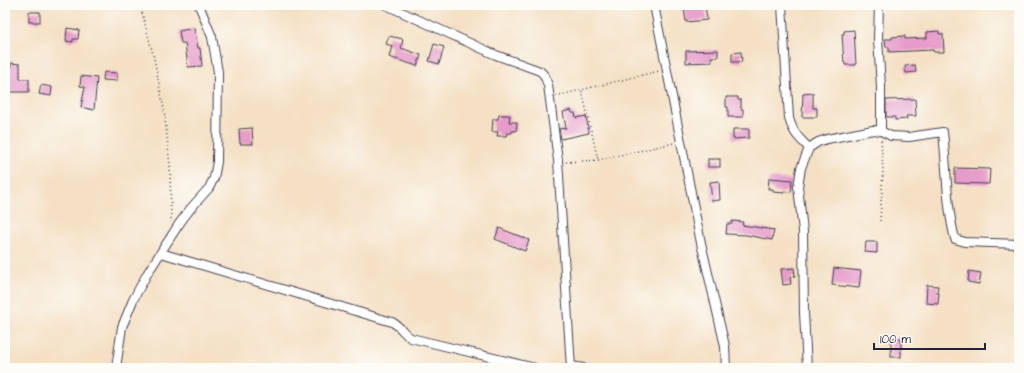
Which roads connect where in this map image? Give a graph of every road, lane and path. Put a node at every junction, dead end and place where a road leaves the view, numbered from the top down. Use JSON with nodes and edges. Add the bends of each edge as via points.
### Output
{"nodes":[{"id":1,"x":140,"y":5,"type":"edge"},
{"id":2,"x":199,"y":5,"type":"edge"},
{"id":3,"x":386,"y":5,"type":"edge"},
{"id":4,"x":654,"y":5,"type":"edge"},
{"id":5,"x":782,"y":5,"type":"edge"},
{"id":6,"x":879,"y":5,"type":"edge"},
{"id":7,"x":667,"y":69,"type":"junction"},
{"id":8,"x":582,"y":91,"type":"junction"},
{"id":9,"x":550,"y":97,"type":"junction"},
{"id":10,"x":880,"y":131,"type":"junction"},
{"id":11,"x":681,"y":141,"type":"junction"},
{"id":12,"x":809,"y":148,"type":"junction"},
{"id":13,"x":558,"y":160,"type":"junction"},
{"id":14,"x":598,"y":160,"type":"junction"},
{"id":15,"x":880,"y":221,"type":"dead end"},
{"id":16,"x":171,"y":236,"type":"junction"},
{"id":17,"x":1019,"y":244,"type":"edge"},
{"id":18,"x":161,"y":253,"type":"junction"},
{"id":19,"x":571,"y":367,"type":"edge"},
{"id":20,"x":116,"y":368,"type":"edge"},
{"id":21,"x":535,"y":368,"type":"edge"},
{"id":22,"x":583,"y":368,"type":"edge"},
{"id":23,"x":726,"y":368,"type":"edge"},
{"id":24,"x":808,"y":368,"type":"edge"}],
"edges":[{"from":1,"to":16,"type":"path","via":[[164,109],[170,166]]},
{"from":2,"to":16,"type":"street","via":[[212,37],[218,72],[217,162],[209,188]]},
{"from":3,"to":9,"type":"street","via":[[496,55],[540,71],[544,75]]},
{"from":4,"to":7,"type":"street"},
{"from":5,"to":12,"type":"street","via":[[789,118],[792,129]]},
{"from":6,"to":10,"type":"street"},
{"from":7,"to":8,"type":"path"},
{"from":7,"to":11,"type":"street"},
{"from":8,"to":9,"type":"path"},
{"from":8,"to":14,"type":"path"},
{"from":9,"to":13,"type":"street"},
{"from":10,"to":12,"type":"street","via":[[873,130],[827,139]]},
{"from":10,"to":15,"type":"path","via":[[883,171]]},
{"from":10,"to":17,"type":"street","via":[[891,136],[909,137],[944,132],[949,207],[955,239],[965,242]]},
{"from":11,"to":14,"type":"path"},
{"from":11,"to":23,"type":"street","via":[[725,346]]},
{"from":12,"to":24,"type":"street","via":[[801,168],[798,187]]},
{"from":13,"to":14,"type":"path"},
{"from":13,"to":19,"type":"street"},
{"from":16,"to":18,"type":"street"},
{"from":18,"to":20,"type":"street","via":[[133,300],[122,327]]},
{"from":18,"to":21,"type":"street","via":[[392,322],[411,338]]},
{"from":19,"to":22,"type":"street"}]}
